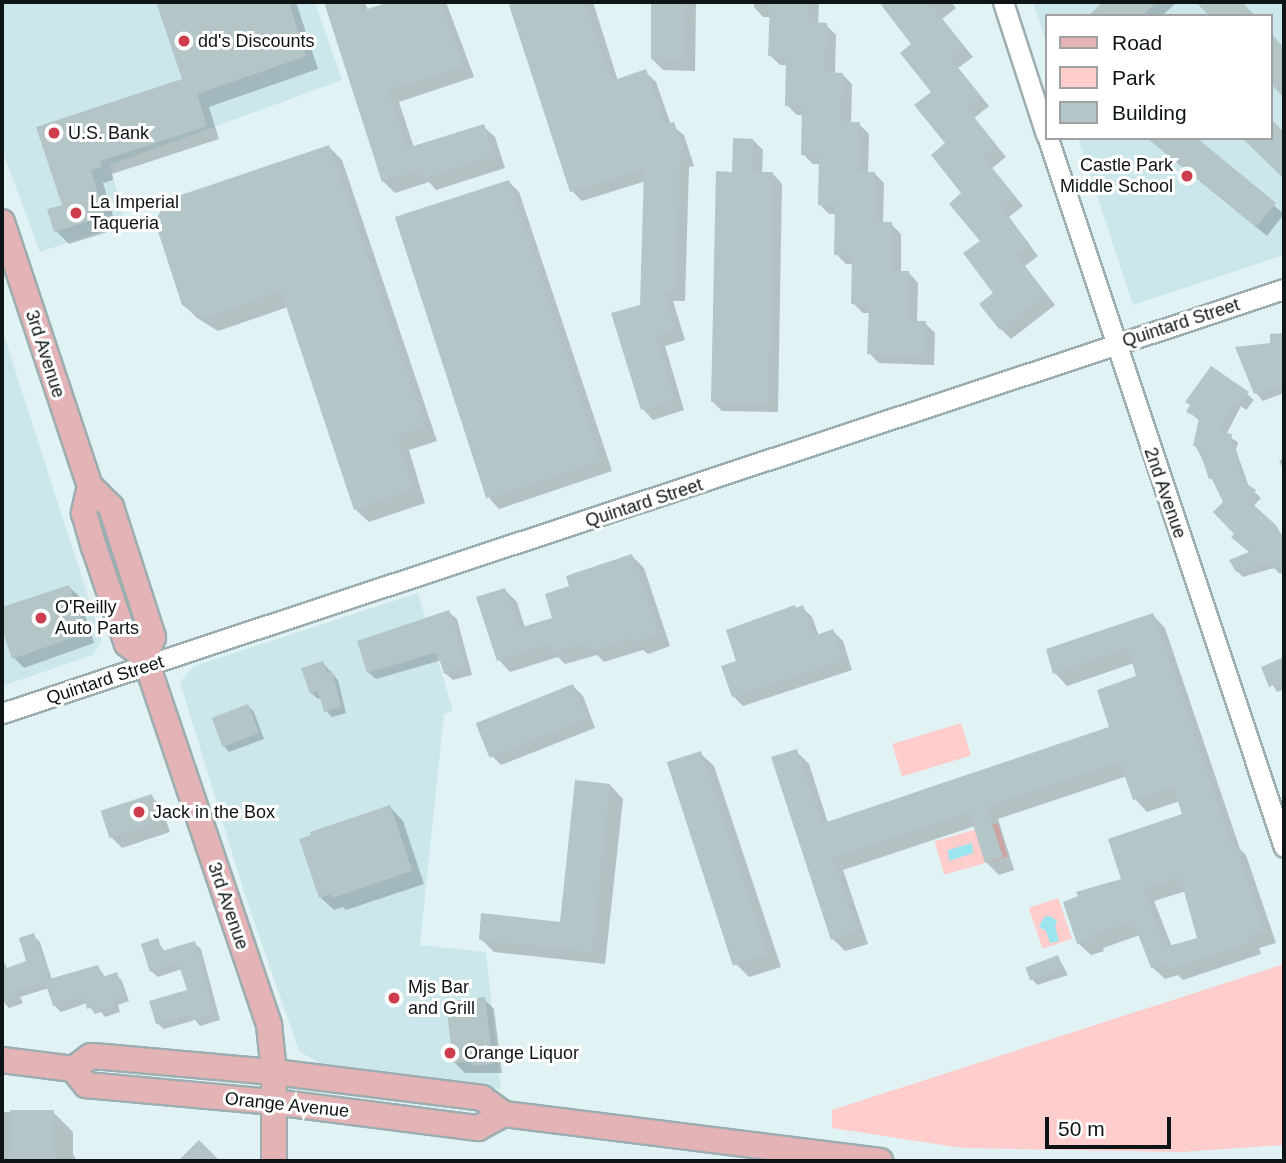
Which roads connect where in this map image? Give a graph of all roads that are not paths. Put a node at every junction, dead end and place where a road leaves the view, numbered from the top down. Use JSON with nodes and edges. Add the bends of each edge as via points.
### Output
{"nodes":[{"id":1,"x":1003,"y":2,"type":"edge"},
{"id":2,"x":1044,"y":127,"type":"edge"},
{"id":3,"x":1048,"y":140,"type":"edge"},
{"id":4,"x":2,"y":222,"type":"edge"},
{"id":5,"x":1284,"y":289,"type":"edge"},
{"id":6,"x":1115,"y":345,"type":"junction"},
{"id":7,"x":146,"y":662,"type":"junction"},
{"id":8,"x":2,"y":713,"type":"edge"},
{"id":9,"x":1284,"y":847,"type":"edge"},
{"id":10,"x":2,"y":1060,"type":"edge"},
{"id":11,"x":73,"y":1069,"type":"junction"},
{"id":12,"x":274,"y":1072,"type":"junction"},
{"id":13,"x":274,"y":1102,"type":"junction"},
{"id":14,"x":504,"y":1114,"type":"junction"},
{"id":15,"x":275,"y":1161,"type":"edge"},
{"id":16,"x":880,"y":1161,"type":"edge"}],
"edges":[{"from":1,"to":2,"type":"street","name":"2nd Avenue"},
{"from":3,"to":6,"type":"street","name":"2nd Avenue"},
{"from":4,"to":7,"type":"main road","name":"3rd Avenue","via":[[90,486],[84,513],[94,547],[127,644]]},
{"from":5,"to":6,"type":"street","name":"Quintard Street"},
{"from":6,"to":7,"type":"street","name":"Quintard Street"},
{"from":6,"to":9,"type":"street","name":"2nd Avenue"},
{"from":7,"to":8,"type":"street","name":"Quintard Street"},
{"from":7,"to":12,"type":"main road","name":"3rd Avenue","via":[[269,1025]]},
{"from":10,"to":11,"type":"main road","name":"Orange Avenue"},
{"from":11,"to":12,"type":"main road","name":"Orange Avenue","via":[[91,1056]]},
{"from":11,"to":13,"type":"main road","name":"Orange Avenue","via":[[86,1085]]},
{"from":12,"to":13,"type":"main road","name":"3rd Avenue"},
{"from":12,"to":14,"type":"main road","name":"Orange Avenue","via":[[482,1098]]},
{"from":13,"to":14,"type":"main road","name":"Orange Avenue","via":[[478,1128]]},
{"from":13,"to":15,"type":"main road","name":"3rd Avenue"},
{"from":14,"to":16,"type":"main road","name":"Orange Avenue"}]}
